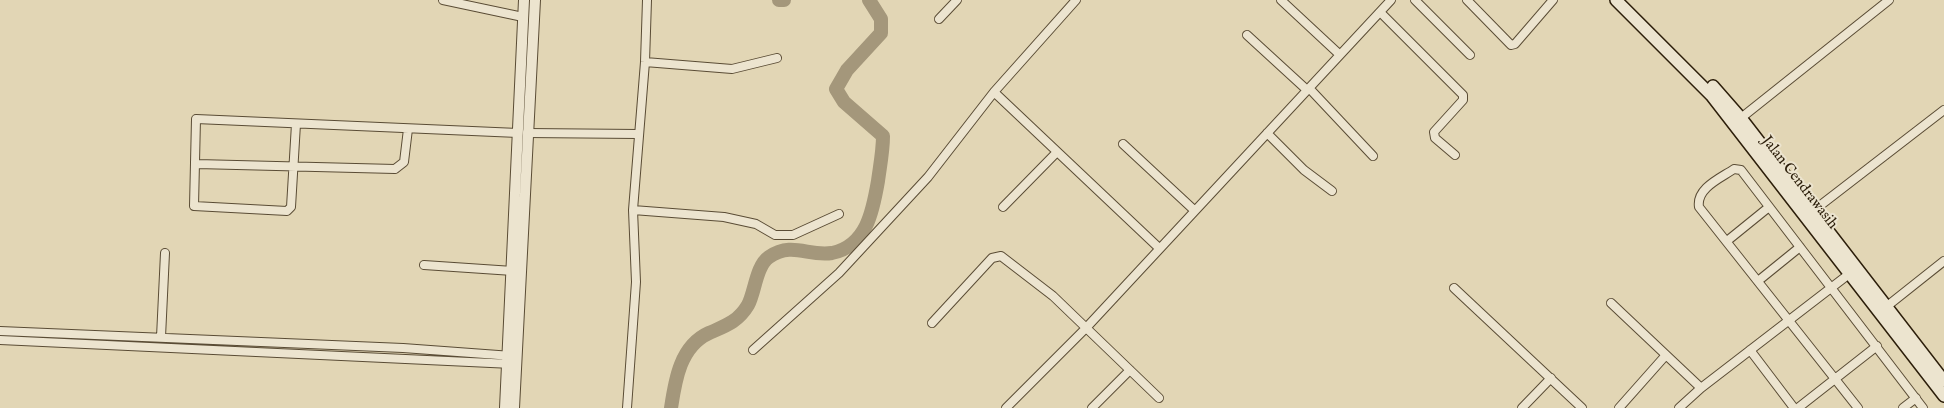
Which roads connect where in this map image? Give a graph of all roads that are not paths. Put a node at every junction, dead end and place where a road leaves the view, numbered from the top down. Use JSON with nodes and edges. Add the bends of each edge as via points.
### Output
{"nodes":[{"id":1,"x":443,"y":0,"type":"edge"},
{"id":2,"x":524,"y":0,"type":"edge"},
{"id":3,"x":535,"y":0,"type":"edge"},
{"id":4,"x":647,"y":0,"type":"edge"},
{"id":5,"x":957,"y":0,"type":"edge"},
{"id":6,"x":1076,"y":0,"type":"edge"},
{"id":7,"x":1281,"y":0,"type":"edge"},
{"id":8,"x":1391,"y":0,"type":"edge"},
{"id":9,"x":1415,"y":0,"type":"edge"},
{"id":10,"x":1467,"y":0,"type":"edge"},
{"id":11,"x":1553,"y":0,"type":"edge"},
{"id":12,"x":1616,"y":0,"type":"edge"},
{"id":13,"x":1627,"y":0,"type":"edge"},
{"id":14,"x":1888,"y":0,"type":"edge"},
{"id":15,"x":1380,"y":12,"type":"junction"},
{"id":16,"x":523,"y":17,"type":"junction"},
{"id":17,"x":939,"y":19,"type":"dead end"},
{"id":18,"x":1247,"y":35,"type":"dead end"},
{"id":19,"x":1339,"y":54,"type":"junction"},
{"id":20,"x":1470,"y":54,"type":"dead end"},
{"id":21,"x":777,"y":58,"type":"dead end"},
{"id":22,"x":646,"y":62,"type":"junction"},
{"id":23,"x":1308,"y":89,"type":"junction"},
{"id":24,"x":994,"y":92,"type":"junction"},
{"id":25,"x":1944,"y":110,"type":"edge"},
{"id":26,"x":1741,"y":118,"type":"junction"},
{"id":27,"x":296,"y":124,"type":"junction"},
{"id":28,"x":408,"y":129,"type":"junction"},
{"id":29,"x":523,"y":133,"type":"junction"},
{"id":30,"x":1267,"y":133,"type":"junction"},
{"id":31,"x":638,"y":134,"type":"junction"},
{"id":32,"x":1124,"y":144,"type":"dead end"},
{"id":33,"x":1057,"y":152,"type":"junction"},
{"id":34,"x":1455,"y":155,"type":"dead end"},
{"id":35,"x":1373,"y":156,"type":"dead end"},
{"id":36,"x":197,"y":164,"type":"junction"},
{"id":37,"x":294,"y":167,"type":"junction"},
{"id":38,"x":1332,"y":192,"type":"dead end"},
{"id":39,"x":1003,"y":207,"type":"dead end"},
{"id":40,"x":1769,"y":207,"type":"junction"},
{"id":41,"x":633,"y":210,"type":"junction"},
{"id":42,"x":1194,"y":210,"type":"junction"},
{"id":43,"x":1813,"y":211,"type":"junction"},
{"id":44,"x":839,"y":214,"type":"dead end"},
{"id":45,"x":1726,"y":242,"type":"junction"},
{"id":46,"x":1800,"y":247,"type":"junction"},
{"id":47,"x":1159,"y":248,"type":"junction"},
{"id":48,"x":165,"y":253,"type":"dead end"},
{"id":49,"x":1944,"y":261,"type":"edge"},
{"id":50,"x":424,"y":266,"type":"dead end"},
{"id":51,"x":513,"y":271,"type":"junction"},
{"id":52,"x":1853,"y":271,"type":"junction"},
{"id":53,"x":1758,"y":281,"type":"junction"},
{"id":54,"x":1832,"y":287,"type":"junction"},
{"id":55,"x":1454,"y":288,"type":"dead end"},
{"id":56,"x":1611,"y":303,"type":"dead end"},
{"id":57,"x":1886,"y":307,"type":"junction"},
{"id":58,"x":1789,"y":319,"type":"junction"},
{"id":59,"x":932,"y":323,"type":"dead end"},
{"id":60,"x":1086,"y":328,"type":"junction"},
{"id":61,"x":0,"y":331,"type":"edge"},
{"id":62,"x":161,"y":337,"type":"junction"},
{"id":63,"x":0,"y":340,"type":"edge"},
{"id":64,"x":1877,"y":346,"type":"junction"},
{"id":65,"x":753,"y":350,"type":"dead end"},
{"id":66,"x":1750,"y":350,"type":"junction"},
{"id":67,"x":1666,"y":355,"type":"junction"},
{"id":68,"x":513,"y":360,"type":"junction"},
{"id":69,"x":1130,"y":370,"type":"junction"},
{"id":70,"x":1551,"y":378,"type":"junction"},
{"id":71,"x":1835,"y":380,"type":"junction"},
{"id":72,"x":1944,"y":381,"type":"edge"},
{"id":73,"x":1701,"y":388,"type":"junction"},
{"id":74,"x":1944,"y":396,"type":"edge"},
{"id":75,"x":1159,"y":398,"type":"dead end"},
{"id":76,"x":1916,"y":398,"type":"junction"},
{"id":77,"x":506,"y":408,"type":"edge"},
{"id":78,"x":514,"y":408,"type":"edge"},
{"id":79,"x":627,"y":408,"type":"edge"},
{"id":80,"x":1006,"y":408,"type":"edge"},
{"id":81,"x":1092,"y":408,"type":"edge"},
{"id":82,"x":1522,"y":408,"type":"edge"},
{"id":83,"x":1582,"y":408,"type":"edge"},
{"id":84,"x":1619,"y":408,"type":"edge"},
{"id":85,"x":1680,"y":408,"type":"edge"},
{"id":86,"x":1794,"y":408,"type":"edge"},
{"id":87,"x":1798,"y":408,"type":"edge"},
{"id":88,"x":1858,"y":408,"type":"edge"},
{"id":89,"x":1903,"y":408,"type":"edge"},
{"id":90,"x":1923,"y":408,"type":"edge"}],
"edges":[{"from":1,"to":16,"type":"street"},
{"from":2,"to":16,"type":"street"},
{"from":3,"to":29,"type":"street"},
{"from":4,"to":22,"type":"street"},
{"from":5,"to":17,"type":"street"},
{"from":6,"to":24,"type":"street"},
{"from":7,"to":19,"type":"street"},
{"from":8,"to":15,"type":"street"},
{"from":9,"to":20,"type":"street"},
{"from":10,"to":11,"type":"street","via":[[1512,45]]},
{"from":12,"to":52,"type":"main road","name":"Jalan Cendrawasih","via":[[1712,96]]},
{"from":13,"to":26,"type":"main road","name":"Jalan Cendrawasih"},
{"from":14,"to":26,"type":"street"},
{"from":15,"to":19,"type":"street"},
{"from":15,"to":34,"type":"street","via":[[1464,95],[1434,132],[1435,138]]},
{"from":16,"to":29,"type":"street"},
{"from":18,"to":23,"type":"street"},
{"from":19,"to":23,"type":"street"},
{"from":21,"to":22,"type":"street","via":[[732,69]]},
{"from":22,"to":31,"type":"street"},
{"from":23,"to":30,"type":"street"},
{"from":23,"to":35,"type":"street"},
{"from":24,"to":33,"type":"street"},
{"from":24,"to":65,"type":"street","via":[[928,177],[839,273]]},
{"from":25,"to":43,"type":"street"},
{"from":26,"to":43,"type":"main road","name":"Jalan Cendrawasih"},
{"from":27,"to":28,"type":"street"},
{"from":27,"to":36,"type":"street","via":[[196,120]]},
{"from":27,"to":37,"type":"street"},
{"from":28,"to":29,"type":"street"},
{"from":28,"to":37,"type":"street","via":[[404,162],[395,169]]},
{"from":29,"to":31,"type":"street"},
{"from":29,"to":51,"type":"street"},
{"from":29,"to":68,"type":"street"},
{"from":30,"to":38,"type":"street","via":[[1304,170]]},
{"from":30,"to":42,"type":"street"},
{"from":31,"to":41,"type":"street"},
{"from":32,"to":42,"type":"street"},
{"from":33,"to":39,"type":"street"},
{"from":33,"to":47,"type":"street"},
{"from":36,"to":37,"type":"street"},
{"from":36,"to":37,"type":"street","via":[[195,207],[285,212],[291,207]]},
{"from":40,"to":45,"type":"street"},
{"from":40,"to":45,"type":"street","via":[[1738,168],[1705,189],[1699,196],[1699,207]]},
{"from":40,"to":46,"type":"street"},
{"from":41,"to":44,"type":"street","via":[[724,217],[756,224],[775,235],[785,236]]},
{"from":41,"to":79,"type":"street","via":[[636,282]]},
{"from":42,"to":47,"type":"street"},
{"from":43,"to":52,"type":"main road","name":"Jalan Cendrawasih"},
{"from":45,"to":53,"type":"street"},
{"from":46,"to":53,"type":"street"},
{"from":46,"to":54,"type":"street"},
{"from":47,"to":60,"type":"street"},
{"from":48,"to":62,"type":"street"},
{"from":49,"to":57,"type":"street"},
{"from":50,"to":51,"type":"street"},
{"from":51,"to":68,"type":"street"},
{"from":52,"to":54,"type":"street"},
{"from":52,"to":57,"type":"main road","name":"Jalan Cendrawasih"},
{"from":52,"to":74,"type":"main road","name":"Jalan Cendrawasih"},
{"from":53,"to":58,"type":"street"},
{"from":54,"to":58,"type":"street"},
{"from":54,"to":64,"type":"street"},
{"from":55,"to":70,"type":"street"},
{"from":56,"to":67,"type":"street"},
{"from":57,"to":72,"type":"main road","name":"Jalan Cendrawasih"},
{"from":58,"to":66,"type":"street"},
{"from":58,"to":71,"type":"street"},
{"from":59,"to":60,"type":"street","via":[[992,258],[999,255],[1052,296]]},
{"from":60,"to":69,"type":"street"},
{"from":60,"to":80,"type":"street"},
{"from":61,"to":62,"type":"street"},
{"from":62,"to":68,"type":"street","via":[[403,348]]},
{"from":63,"to":68,"type":"street"},
{"from":64,"to":71,"type":"street"},
{"from":64,"to":76,"type":"street"},
{"from":66,"to":73,"type":"street"},
{"from":66,"to":86,"type":"street"},
{"from":67,"to":73,"type":"street"},
{"from":67,"to":84,"type":"street"},
{"from":68,"to":77,"type":"street"},
{"from":68,"to":78,"type":"street"},
{"from":69,"to":75,"type":"street"},
{"from":69,"to":81,"type":"street"},
{"from":70,"to":82,"type":"street"},
{"from":70,"to":83,"type":"street"},
{"from":71,"to":87,"type":"street"},
{"from":71,"to":88,"type":"street"},
{"from":73,"to":85,"type":"street"},
{"from":76,"to":89,"type":"street"},
{"from":76,"to":90,"type":"street"}]}
